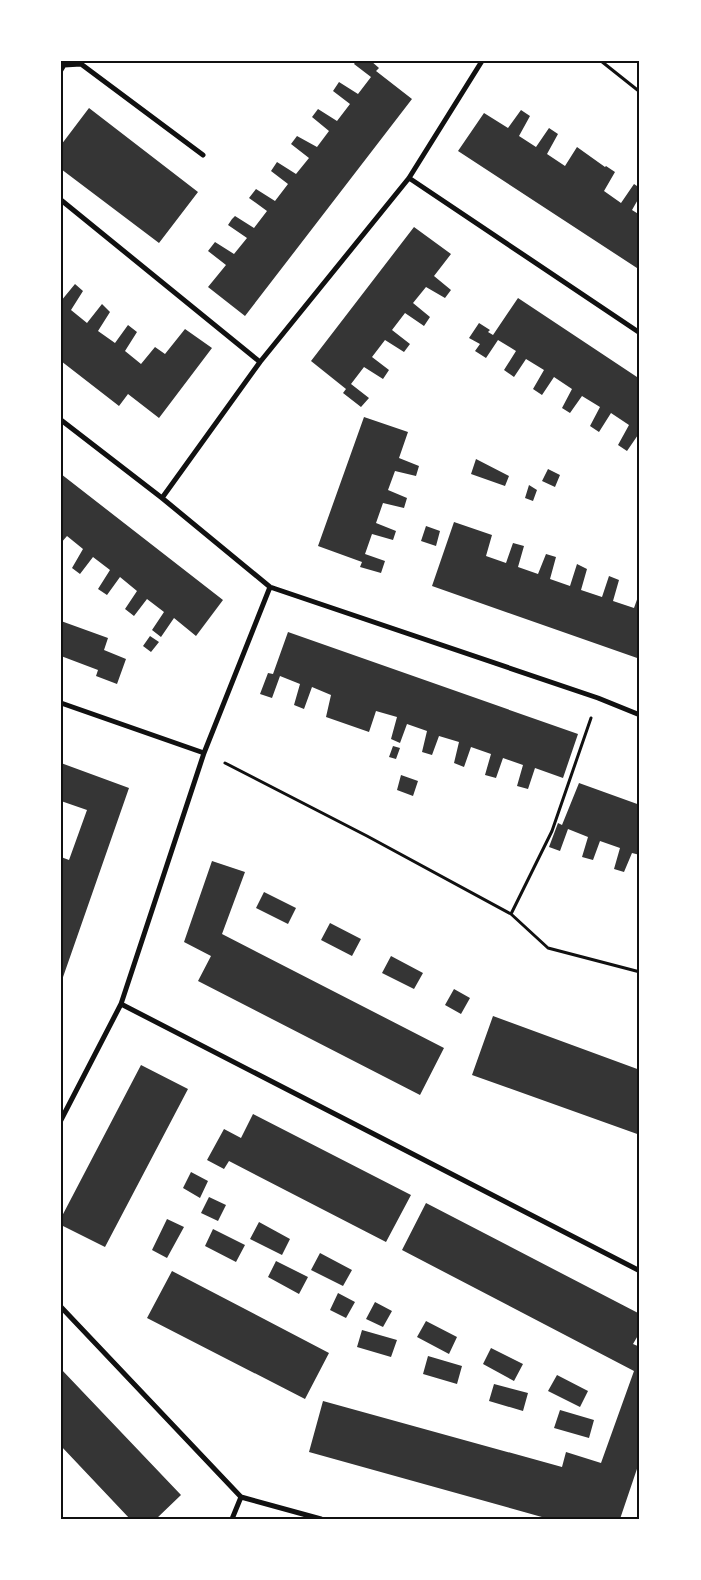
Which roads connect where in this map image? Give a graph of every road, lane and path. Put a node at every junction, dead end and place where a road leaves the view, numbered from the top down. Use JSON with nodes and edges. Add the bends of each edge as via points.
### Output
{"nodes":[{"id":1,"x":482,"y":61,"type":"edge"},
{"id":2,"x":601,"y":61,"type":"edge"},
{"id":3,"x":61,"y":70,"type":"edge"},
{"id":4,"x":640,"y":92,"type":"edge"},
{"id":5,"x":203,"y":155,"type":"dead end"},
{"id":6,"x":410,"y":178,"type":"junction"},
{"id":7,"x":61,"y":200,"type":"edge"},
{"id":8,"x":640,"y":333,"type":"edge"},
{"id":9,"x":260,"y":362,"type":"junction"},
{"id":10,"x":61,"y":420,"type":"edge"},
{"id":11,"x":162,"y":498,"type":"junction"},
{"id":12,"x":270,"y":587,"type":"junction"},
{"id":13,"x":598,"y":698,"type":"junction"},
{"id":14,"x":61,"y":703,"type":"edge"},
{"id":15,"x":640,"y":715,"type":"edge"},
{"id":16,"x":204,"y":752,"type":"junction"},
{"id":17,"x":511,"y":914,"type":"junction"},
{"id":18,"x":640,"y":972,"type":"edge"},
{"id":19,"x":121,"y":1004,"type":"junction"},
{"id":20,"x":61,"y":1120,"type":"edge"},
{"id":21,"x":640,"y":1271,"type":"edge"},
{"id":22,"x":61,"y":1307,"type":"edge"},
{"id":23,"x":241,"y":1496,"type":"junction"},
{"id":24,"x":232,"y":1519,"type":"edge"},
{"id":25,"x":321,"y":1519,"type":"edge"}],
"edges":[{"from":1,"to":6,"type":"street"},
{"from":2,"to":4,"type":"path"},
{"from":3,"to":5,"type":"street","via":[[64,65],[81,64]]},
{"from":6,"to":8,"type":"street"},
{"from":6,"to":9,"type":"street"},
{"from":7,"to":9,"type":"street"},
{"from":9,"to":11,"type":"street"},
{"from":10,"to":11,"type":"street"},
{"from":11,"to":12,"type":"street"},
{"from":12,"to":13,"type":"street"},
{"from":12,"to":16,"type":"street"},
{"from":13,"to":15,"type":"street"},
{"from":13,"to":17,"type":"path","via":[[552,831]]},
{"from":14,"to":16,"type":"street"},
{"from":16,"to":17,"type":"path"},
{"from":16,"to":19,"type":"street"},
{"from":17,"to":18,"type":"path","via":[[548,948]]},
{"from":19,"to":20,"type":"street"},
{"from":19,"to":21,"type":"street"},
{"from":22,"to":23,"type":"street"},
{"from":23,"to":24,"type":"street"},
{"from":23,"to":25,"type":"street"}]}
